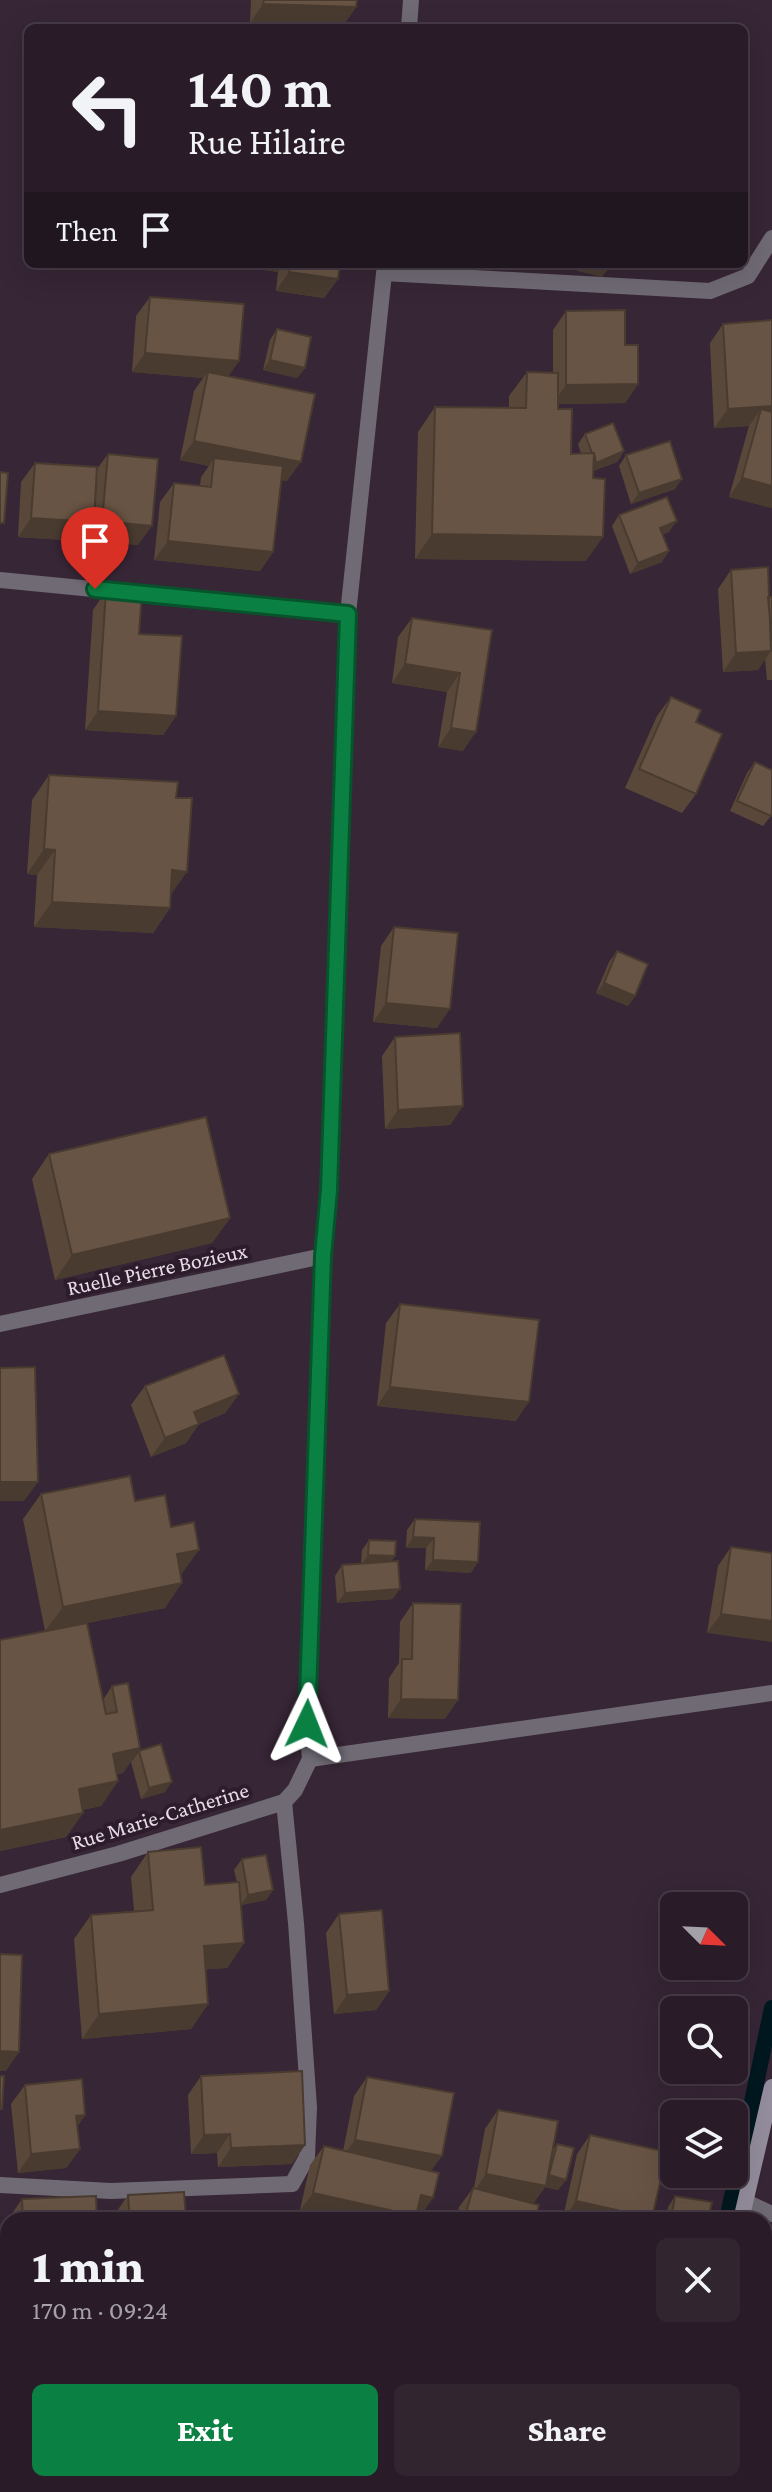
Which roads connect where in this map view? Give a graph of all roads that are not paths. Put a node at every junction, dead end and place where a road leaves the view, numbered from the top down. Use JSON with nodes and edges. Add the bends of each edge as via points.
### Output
{"nodes":[{"id":1,"x":411,"y":0,"type":"edge"},
{"id":2,"x":409,"y":24,"type":"edge"},
{"id":3,"x":772,"y":238,"type":"edge"},
{"id":4,"x":385,"y":268,"type":"edge"},
{"id":5,"x":0,"y":580,"type":"edge"},
{"id":6,"x":348,"y":614,"type":"junction"},
{"id":7,"x":323,"y":1256,"type":"junction"},
{"id":8,"x":0,"y":1324,"type":"edge"},
{"id":9,"x":772,"y":1693,"type":"edge"},
{"id":10,"x":310,"y":1759,"type":"junction"},
{"id":11,"x":284,"y":1802,"type":"junction"},
{"id":12,"x":0,"y":1885,"type":"edge"},
{"id":13,"x":772,"y":2087,"type":"edge"},
{"id":14,"x":0,"y":2185,"type":"edge"},
{"id":15,"x":746,"y":2202,"type":"junction"},
{"id":16,"x":743,"y":2212,"type":"edge"},
{"id":17,"x":768,"y":2212,"type":"edge"}],
"edges":[{"from":1,"to":2,"type":"street"},
{"from":3,"to":4,"type":"street","via":[[748,276],[710,291]]},
{"from":4,"to":6,"type":"street"},
{"from":5,"to":6,"type":"street"},
{"from":6,"to":7,"type":"street"},
{"from":7,"to":8,"type":"street","name":"Ruelle Pierre Bozieux"},
{"from":7,"to":10,"type":"street"},
{"from":9,"to":10,"type":"street"},
{"from":10,"to":11,"type":"street","name":"Rue Marie-Catherine"},
{"from":11,"to":12,"type":"street","name":"Rue Marie-Catherine"},
{"from":11,"to":14,"type":"street","via":[[309,2107],[307,2157],[292,2184],[111,2191]]},
{"from":13,"to":15,"type":"street"},
{"from":15,"to":16,"type":"street"},
{"from":15,"to":17,"type":"street"}]}
